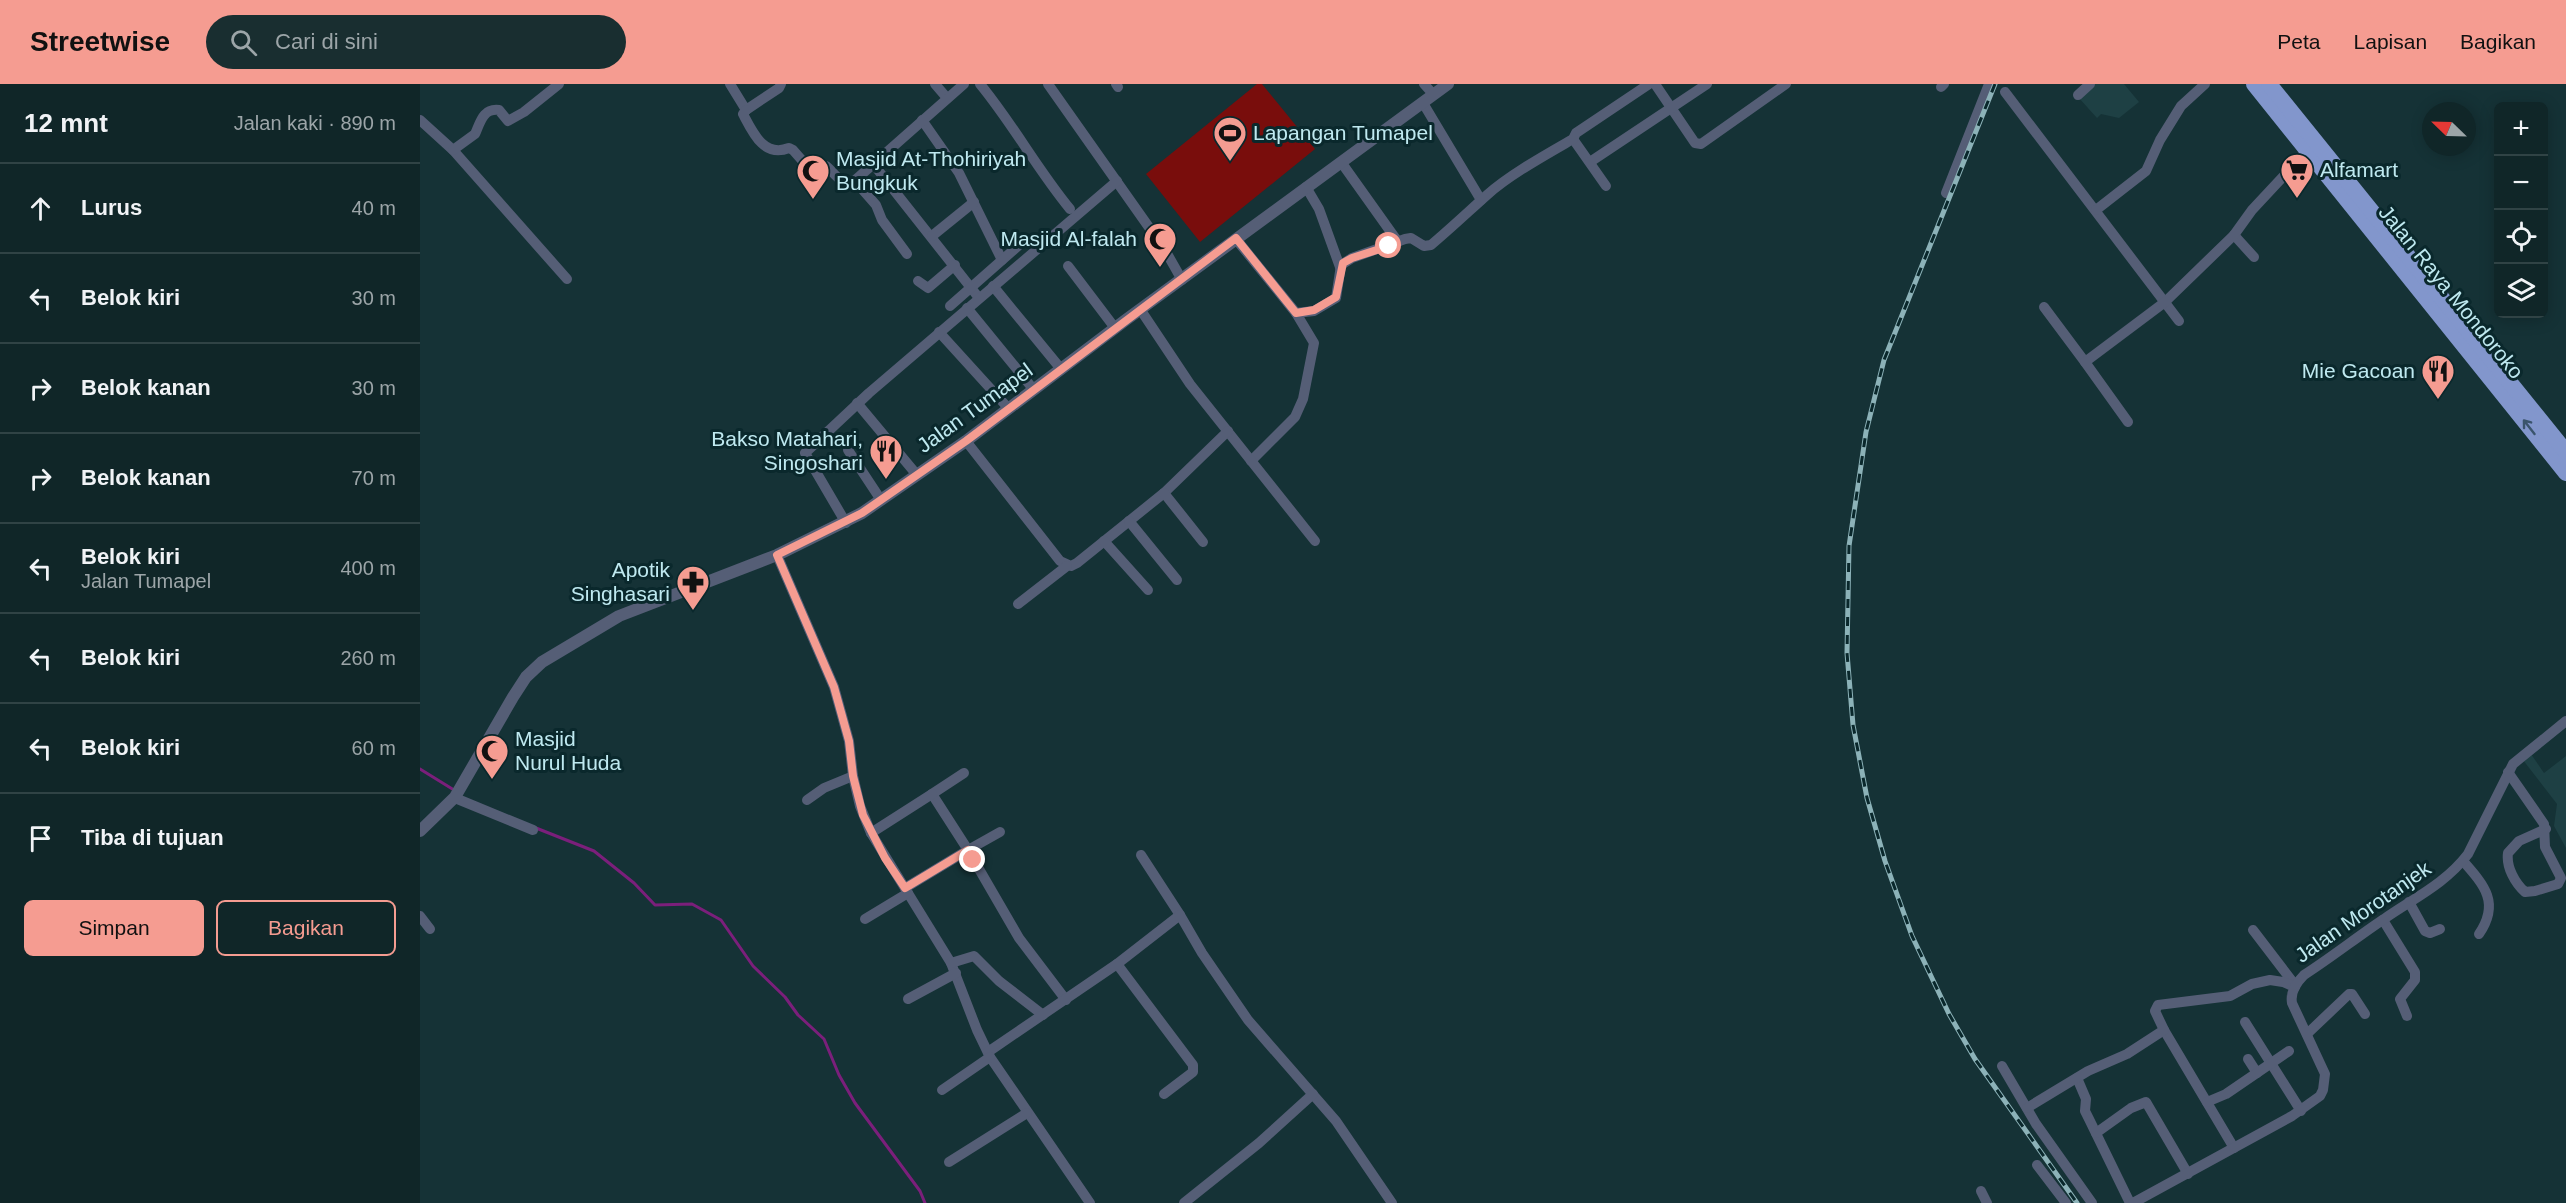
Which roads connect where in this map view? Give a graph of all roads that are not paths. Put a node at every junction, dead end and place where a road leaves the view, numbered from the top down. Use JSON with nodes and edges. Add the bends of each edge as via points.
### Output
{"nodes":[{"id":1,"x":560,"y":84,"type":"edge"},
{"id":2,"x":730,"y":84,"type":"edge"},
{"id":3,"x":781,"y":84,"type":"edge"},
{"id":4,"x":935,"y":84,"type":"edge"},
{"id":5,"x":964,"y":84,"type":"edge"},
{"id":6,"x":980,"y":84,"type":"edge"},
{"id":7,"x":1048,"y":84,"type":"edge"},
{"id":8,"x":1424,"y":84,"type":"edge"},
{"id":9,"x":1448,"y":84,"type":"edge"},
{"id":10,"x":1649,"y":84,"type":"edge"},
{"id":11,"x":1655,"y":84,"type":"edge"},
{"id":12,"x":1707,"y":84,"type":"edge"},
{"id":13,"x":1786,"y":84,"type":"edge"},
{"id":14,"x":1989,"y":84,"type":"edge"},
{"id":15,"x":2090,"y":84,"type":"edge"},
{"id":16,"x":2205,"y":84,"type":"edge"},
{"id":17,"x":2254,"y":84,"type":"edge"},
{"id":18,"x":2269,"y":84,"type":"edge"},
{"id":19,"x":2005,"y":92,"type":"dead end"},
{"id":20,"x":1433,"y":94,"type":"junction"},
{"id":21,"x":2078,"y":95,"type":"dead end"},
{"id":22,"x":947,"y":98,"type":"junction"},
{"id":23,"x":1423,"y":103,"type":"junction"},
{"id":24,"x":1670,"y":109,"type":"junction"},
{"id":25,"x":746,"y":110,"type":"junction"},
{"id":26,"x":420,"y":120,"type":"edge"},
{"id":27,"x":922,"y":120,"type":"junction"},
{"id":28,"x":1573,"y":139,"type":"junction"},
{"id":29,"x":453,"y":150,"type":"junction"},
{"id":30,"x":2307,"y":151,"type":"junction"},
{"id":31,"x":1341,"y":162,"type":"junction"},
{"id":32,"x":1590,"y":162,"type":"junction"},
{"id":33,"x":874,"y":165,"type":"junction"},
{"id":34,"x":1114,"y":176,"type":"junction"},
{"id":35,"x":855,"y":181,"type":"junction"},
{"id":36,"x":1606,"y":186,"type":"dead end"},
{"id":37,"x":1306,"y":187,"type":"junction"},
{"id":38,"x":1946,"y":193,"type":"dead end"},
{"id":39,"x":1481,"y":200,"type":"junction"},
{"id":40,"x":974,"y":202,"type":"junction"},
{"id":41,"x":1070,"y":209,"type":"dead end"},
{"id":42,"x":2096,"y":210,"type":"junction"},
{"id":43,"x":2234,"y":235,"type":"junction"},
{"id":44,"x":932,"y":236,"type":"junction"},
{"id":45,"x":1236,"y":238,"type":"junction"},
{"id":46,"x":1398,"y":242,"type":"junction"},
{"id":47,"x":1018,"y":246,"type":"dead end"},
{"id":48,"x":907,"y":254,"type":"dead end"},
{"id":49,"x":2254,"y":257,"type":"dead end"},
{"id":50,"x":1002,"y":260,"type":"junction"},
{"id":51,"x":955,"y":265,"type":"junction"},
{"id":52,"x":1068,"y":266,"type":"dead end"},
{"id":53,"x":1340,"y":267,"type":"junction"},
{"id":54,"x":567,"y":279,"type":"dead end"},
{"id":55,"x":1182,"y":280,"type":"junction"},
{"id":56,"x":918,"y":281,"type":"dead end"},
{"id":57,"x":993,"y":286,"type":"junction"},
{"id":58,"x":975,"y":293,"type":"junction"},
{"id":59,"x":2165,"y":302,"type":"junction"},
{"id":60,"x":950,"y":306,"type":"dead end"},
{"id":61,"x":2044,"y":307,"type":"dead end"},
{"id":62,"x":967,"y":308,"type":"junction"},
{"id":63,"x":1140,"y":309,"type":"junction"},
{"id":64,"x":1296,"y":313,"type":"junction"},
{"id":65,"x":2179,"y":321,"type":"dead end"},
{"id":66,"x":1115,"y":328,"type":"junction"},
{"id":67,"x":939,"y":332,"type":"junction"},
{"id":68,"x":2085,"y":362,"type":"junction"},
{"id":69,"x":1061,"y":369,"type":"junction"},
{"id":70,"x":1034,"y":390,"type":"junction"},
{"id":71,"x":857,"y":403,"type":"junction"},
{"id":72,"x":1009,"y":409,"type":"junction"},
{"id":73,"x":2128,"y":422,"type":"dead end"},
{"id":74,"x":1228,"y":431,"type":"junction"},
{"id":75,"x":966,"y":441,"type":"junction"},
{"id":76,"x":848,"y":450,"type":"dead end"},
{"id":77,"x":2566,"y":452,"type":"edge"},
{"id":78,"x":1251,"y":461,"type":"junction"},
{"id":79,"x":2566,"y":473,"type":"edge"},
{"id":80,"x":917,"y":475,"type":"junction"},
{"id":81,"x":1164,"y":493,"type":"junction"},
{"id":82,"x":881,"y":500,"type":"junction"},
{"id":83,"x":1129,"y":521,"type":"junction"},
{"id":84,"x":846,"y":523,"type":"junction"},
{"id":85,"x":1104,"y":541,"type":"junction"},
{"id":86,"x":1315,"y":541,"type":"dead end"},
{"id":87,"x":1203,"y":542,"type":"dead end"},
{"id":88,"x":777,"y":555,"type":"junction"},
{"id":89,"x":1067,"y":566,"type":"junction"},
{"id":90,"x":1177,"y":580,"type":"dead end"},
{"id":91,"x":1148,"y":590,"type":"dead end"},
{"id":92,"x":1018,"y":604,"type":"dead end"},
{"id":93,"x":2566,"y":721,"type":"edge"},
{"id":94,"x":2508,"y":772,"type":"junction"},
{"id":95,"x":964,"y":773,"type":"dead end"},
{"id":96,"x":853,"y":776,"type":"junction"},
{"id":97,"x":933,"y":794,"type":"junction"},
{"id":98,"x":456,"y":795,"type":"junction"},
{"id":99,"x":807,"y":800,"type":"dead end"},
{"id":100,"x":2546,"y":829,"type":"junction"},
{"id":101,"x":533,"y":830,"type":"dead end"},
{"id":102,"x":420,"y":831,"type":"edge"},
{"id":103,"x":1000,"y":832,"type":"dead end"},
{"id":104,"x":871,"y":833,"type":"junction"},
{"id":105,"x":968,"y":850,"type":"junction"},
{"id":106,"x":1141,"y":855,"type":"dead end"},
{"id":107,"x":2463,"y":861,"type":"junction"},
{"id":108,"x":907,"y":891,"type":"junction"},
{"id":109,"x":2409,"y":902,"type":"junction"},
{"id":110,"x":1180,"y":915,"type":"junction"},
{"id":111,"x":420,"y":916,"type":"edge"},
{"id":112,"x":865,"y":919,"type":"dead end"},
{"id":113,"x":2383,"y":920,"type":"junction"},
{"id":114,"x":430,"y":929,"type":"dead end"},
{"id":115,"x":2440,"y":929,"type":"dead end"},
{"id":116,"x":2253,"y":930,"type":"dead end"},
{"id":117,"x":2479,"y":934,"type":"dead end"},
{"id":118,"x":1117,"y":964,"type":"junction"},
{"id":119,"x":954,"y":968,"type":"junction"},
{"id":120,"x":2295,"y":986,"type":"junction"},
{"id":121,"x":908,"y":999,"type":"dead end"},
{"id":122,"x":1066,"y":1000,"type":"junction"},
{"id":123,"x":2365,"y":1014,"type":"dead end"},
{"id":124,"x":1043,"y":1015,"type":"junction"},
{"id":125,"x":2407,"y":1016,"type":"dead end"},
{"id":126,"x":2245,"y":1022,"type":"dead end"},
{"id":127,"x":2164,"y":1030,"type":"junction"},
{"id":128,"x":2307,"y":1034,"type":"junction"},
{"id":129,"x":2289,"y":1051,"type":"dead end"},
{"id":130,"x":989,"y":1055,"type":"junction"},
{"id":131,"x":2248,"y":1059,"type":"dead end"},
{"id":132,"x":2271,"y":1063,"type":"junction"},
{"id":133,"x":2002,"y":1066,"type":"dead end"},
{"id":134,"x":2257,"y":1073,"type":"junction"},
{"id":135,"x":2077,"y":1078,"type":"junction"},
{"id":136,"x":942,"y":1090,"type":"dead end"},
{"id":137,"x":1164,"y":1094,"type":"dead end"},
{"id":138,"x":1313,"y":1094,"type":"junction"},
{"id":139,"x":2206,"y":1102,"type":"junction"},
{"id":140,"x":2027,"y":1108,"type":"junction"},
{"id":141,"x":2301,"y":1111,"type":"junction"},
{"id":142,"x":1027,"y":1113,"type":"junction"},
{"id":143,"x":2096,"y":1133,"type":"junction"},
{"id":144,"x":2234,"y":1148,"type":"junction"},
{"id":145,"x":949,"y":1162,"type":"dead end"},
{"id":146,"x":2037,"y":1165,"type":"dead end"},
{"id":147,"x":2188,"y":1174,"type":"junction"},
{"id":148,"x":1981,"y":1191,"type":"dead end"},
{"id":149,"x":1090,"y":1203,"type":"edge"},
{"id":150,"x":1184,"y":1203,"type":"edge"},
{"id":151,"x":1392,"y":1203,"type":"edge"},
{"id":152,"x":1987,"y":1203,"type":"edge"},
{"id":153,"x":2066,"y":1203,"type":"edge"},
{"id":154,"x":2092,"y":1203,"type":"edge"},
{"id":155,"x":2131,"y":1203,"type":"edge"}],
"edges":[{"from":1,"to":29,"type":"street","via":[[508,121],[499,110],[489,112],[477,123],[475,134]]},
{"from":2,"to":25,"type":"street"},
{"from":3,"to":25,"type":"street"},
{"from":4,"to":22,"type":"street"},
{"from":5,"to":22,"type":"street"},
{"from":6,"to":41,"type":"street"},
{"from":7,"to":34,"type":"street"},
{"from":8,"to":20,"type":"street"},
{"from":9,"to":20,"type":"street","name":"Jalan Tumapel"},
{"from":10,"to":28,"type":"street","via":[[1576,133]]},
{"from":11,"to":24,"type":"street"},
{"from":12,"to":24,"type":"street"},
{"from":13,"to":24,"type":"street","via":[[1701,144],[1695,143]]},
{"from":14,"to":38,"type":"street"},
{"from":15,"to":21,"type":"street"},
{"from":16,"to":42,"type":"street","via":[[2181,106],[2146,171]]},
{"from":17,"to":30,"type":"highway","name":"Jalan Raya Mondoroko"},
{"from":18,"to":77,"type":"highway","name":"Jalan Raya Mondoroko"},
{"from":19,"to":42,"type":"street"},
{"from":20,"to":23,"type":"street","name":"Jalan Tumapel"},
{"from":22,"to":27,"type":"street"},
{"from":23,"to":31,"type":"street","name":"Jalan Tumapel"},
{"from":23,"to":39,"type":"street"},
{"from":24,"to":32,"type":"street"},
{"from":25,"to":35,"type":"street","via":[[743,114],[757,139],[775,152],[790,148],[810,178],[826,166],[842,182]]},
{"from":26,"to":29,"type":"street"},
{"from":27,"to":33,"type":"street"},
{"from":27,"to":40,"type":"street"},
{"from":28,"to":32,"type":"street"},
{"from":28,"to":39,"type":"street","via":[[1517,172]]},
{"from":29,"to":54,"type":"street"},
{"from":30,"to":43,"type":"street"},
{"from":79,"to":30,"type":"highway","name":"Jalan Raya Mondoroko","one_way":true},
{"from":31,"to":37,"type":"street","name":"Jalan Tumapel"},
{"from":31,"to":46,"type":"street"},
{"from":32,"to":36,"type":"street"},
{"from":33,"to":35,"type":"street"},
{"from":33,"to":44,"type":"street"},
{"from":34,"to":55,"type":"street"},
{"from":34,"to":57,"type":"street"},
{"from":35,"to":48,"type":"street","via":[[876,205]]},
{"from":37,"to":45,"type":"street","name":"Jalan Tumapel"},
{"from":37,"to":53,"type":"street","via":[[1319,209]]},
{"from":39,"to":46,"type":"street","via":[[1431,245],[1424,246],[1411,238]]},
{"from":40,"to":44,"type":"street"},
{"from":40,"to":50,"type":"street"},
{"from":42,"to":59,"type":"street"},
{"from":43,"to":49,"type":"street"},
{"from":43,"to":59,"type":"street"},
{"from":44,"to":51,"type":"street"},
{"from":45,"to":55,"type":"street","name":"Jalan Tumapel"},
{"from":45,"to":64,"type":"street"},
{"from":46,"to":53,"type":"street","via":[[1352,258]]},
{"from":47,"to":50,"type":"street"},
{"from":50,"to":58,"type":"street"},
{"from":51,"to":56,"type":"street","via":[[928,288]]},
{"from":51,"to":58,"type":"street"},
{"from":52,"to":66,"type":"street"},
{"from":53,"to":64,"type":"street","via":[[1336,297],[1314,310]]},
{"from":55,"to":63,"type":"street","name":"Jalan Tumapel"},
{"from":57,"to":58,"type":"street"},
{"from":57,"to":69,"type":"street"},
{"from":58,"to":60,"type":"street"},
{"from":58,"to":62,"type":"street"},
{"from":59,"to":65,"type":"street"},
{"from":59,"to":68,"type":"street"},
{"from":61,"to":68,"type":"street"},
{"from":62,"to":67,"type":"street"},
{"from":62,"to":70,"type":"street"},
{"from":63,"to":66,"type":"street","name":"Jalan Tumapel"},
{"from":63,"to":74,"type":"street","via":[[1190,384]]},
{"from":64,"to":78,"type":"street","via":[[1314,343],[1303,399],[1295,417]]},
{"from":66,"to":69,"type":"street","name":"Jalan Tumapel"},
{"from":67,"to":71,"type":"street"},
{"from":67,"to":72,"type":"street"},
{"from":68,"to":73,"type":"street"},
{"from":69,"to":70,"type":"street","name":"Jalan Tumapel"},
{"from":70,"to":72,"type":"street","name":"Jalan Tumapel"},
{"from":71,"to":80,"type":"street"},
{"from":71,"to":84,"type":"street","via":[[805,453]]},
{"from":72,"to":75,"type":"street","name":"Jalan Tumapel"},
{"from":74,"to":78,"type":"street"},
{"from":74,"to":81,"type":"street"},
{"from":75,"to":80,"type":"street","name":"Jalan Tumapel"},
{"from":75,"to":89,"type":"street"},
{"from":76,"to":82,"type":"street"},
{"from":78,"to":86,"type":"street"},
{"from":80,"to":82,"type":"street","name":"Jalan Tumapel"},
{"from":81,"to":83,"type":"street"},
{"from":81,"to":87,"type":"street"},
{"from":82,"to":84,"type":"street","name":"Jalan Tumapel"},
{"from":83,"to":85,"type":"street"},
{"from":83,"to":90,"type":"street"},
{"from":84,"to":88,"type":"street","name":"Jalan Tumapel"},
{"from":85,"to":89,"type":"street","via":[[1077,563]]},
{"from":85,"to":91,"type":"street"},
{"from":88,"to":96,"type":"street","via":[[834,687],[849,741]]},
{"from":88,"to":98,"type":"street","name":"Jalan Tumapel","via":[[619,616],[542,662],[513,697]]},
{"from":89,"to":92,"type":"street"},
{"from":93,"to":94,"type":"street","name":"Jalan Morotanjek","via":[[2525,753]]},
{"from":94,"to":100,"type":"street"},
{"from":94,"to":107,"type":"street","name":"Jalan Morotanjek"},
{"from":95,"to":97,"type":"street"},
{"from":96,"to":99,"type":"street"},
{"from":96,"to":104,"type":"street"},
{"from":97,"to":104,"type":"street"},
{"from":97,"to":105,"type":"street"},
{"from":98,"to":101,"type":"street"},
{"from":98,"to":102,"type":"street","name":"Jalan Tumapel"},
{"from":100,"to":100,"type":"street","via":[[2519,841],[2508,853],[2509,868],[2525,892],[2556,885],[2561,880],[2545,847]]},
{"from":103,"to":105,"type":"street"},
{"from":104,"to":108,"type":"street"},
{"from":105,"to":108,"type":"street"},
{"from":105,"to":122,"type":"street","via":[[1019,938]]},
{"from":106,"to":110,"type":"street"},
{"from":107,"to":109,"type":"street","name":"Jalan Morotanjek","via":[[2441,883]]},
{"from":107,"to":117,"type":"street","via":[[2489,900],[2491,910]]},
{"from":108,"to":112,"type":"street"},
{"from":108,"to":119,"type":"street"},
{"from":109,"to":113,"type":"street","name":"Jalan Morotanjek"},
{"from":109,"to":115,"type":"street","via":[[2425,931]]},
{"from":110,"to":118,"type":"street"},
{"from":110,"to":138,"type":"street","via":[[1248,1020]]},
{"from":111,"to":114,"type":"street"},
{"from":113,"to":120,"type":"street","name":"Jalan Morotanjek","via":[[2304,975]]},
{"from":113,"to":125,"type":"street","via":[[2415,972],[2415,980],[2400,999]]},
{"from":116,"to":120,"type":"street"},
{"from":118,"to":122,"type":"street"},
{"from":118,"to":137,"type":"street","via":[[1193,1065],[1193,1072]]},
{"from":119,"to":121,"type":"street"},
{"from":119,"to":124,"type":"street","via":[[974,956]]},
{"from":119,"to":130,"type":"street"},
{"from":120,"to":127,"type":"street","via":[[2270,980],[2230,996],[2160,1004],[2154,1009]]},
{"from":120,"to":128,"type":"street","name":"Jalan Morotanjek","via":[[2292,1003]]},
{"from":122,"to":124,"type":"street"},
{"from":123,"to":128,"type":"street","via":[[2349,994]]},
{"from":124,"to":130,"type":"street"},
{"from":126,"to":132,"type":"street"},
{"from":127,"to":135,"type":"street","via":[[2127,1054]]},
{"from":127,"to":139,"type":"street"},
{"from":128,"to":141,"type":"street","name":"Jalan Morotanjek","via":[[2325,1074],[2320,1096]]},
{"from":129,"to":132,"type":"street"},
{"from":130,"to":136,"type":"street"},
{"from":130,"to":142,"type":"street"},
{"from":131,"to":134,"type":"street"},
{"from":132,"to":134,"type":"street"},
{"from":132,"to":141,"type":"street"},
{"from":133,"to":140,"type":"street"},
{"from":134,"to":139,"type":"street"},
{"from":135,"to":140,"type":"street"},
{"from":135,"to":143,"type":"street","via":[[2086,1099],[2085,1111]]},
{"from":138,"to":150,"type":"street"},
{"from":138,"to":151,"type":"street"},
{"from":139,"to":144,"type":"street"},
{"from":140,"to":154,"type":"street"},
{"from":141,"to":144,"type":"street","name":"Jalan Morotanjek"},
{"from":142,"to":145,"type":"street"},
{"from":142,"to":149,"type":"street"},
{"from":143,"to":147,"type":"street","via":[[2146,1102]]},
{"from":143,"to":155,"type":"street"},
{"from":144,"to":147,"type":"street","name":"Jalan Morotanjek"},
{"from":146,"to":153,"type":"street"},
{"from":147,"to":155,"type":"street","name":"Jalan Morotanjek"},
{"from":148,"to":152,"type":"street"}]}
